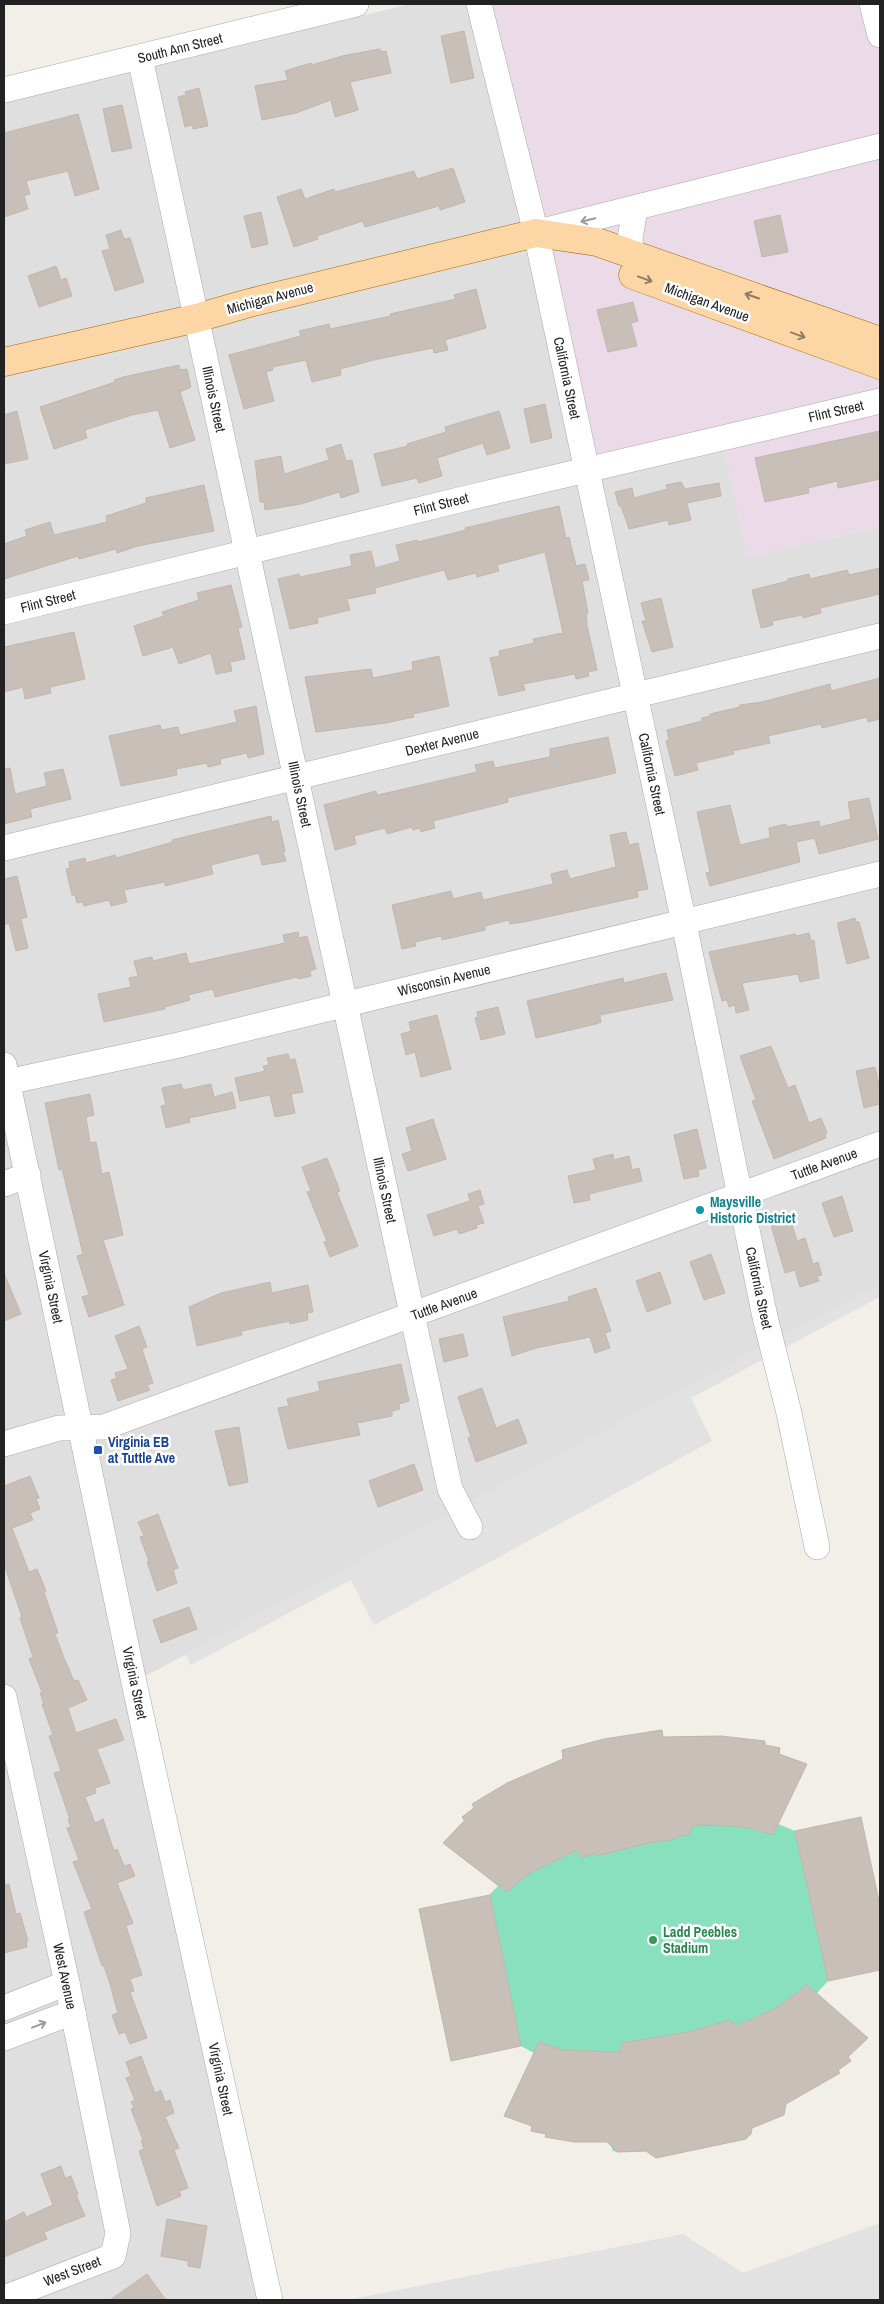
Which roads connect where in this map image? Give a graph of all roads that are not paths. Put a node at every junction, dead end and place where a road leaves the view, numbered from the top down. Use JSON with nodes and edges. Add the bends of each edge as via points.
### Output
{"nodes":[{"id":1,"x":356,"y":4,"type":"edge"},
{"id":2,"x":479,"y":4,"type":"edge"},
{"id":3,"x":872,"y":4,"type":"edge"},
{"id":4,"x":880,"y":35,"type":"edge"},
{"id":5,"x":140,"y":58,"type":"junction"},
{"id":6,"x":4,"y":90,"type":"edge"},
{"id":7,"x":880,"y":146,"type":"edge"},
{"id":8,"x":635,"y":208,"type":"junction"},
{"id":9,"x":536,"y":233,"type":"junction"},
{"id":10,"x":631,"y":254,"type":"junction"},
{"id":11,"x":197,"y":318,"type":"junction"},
{"id":12,"x":880,"y":341,"type":"edge"},
{"id":13,"x":4,"y":362,"type":"edge"},
{"id":14,"x":880,"y":365,"type":"edge"},
{"id":15,"x":880,"y":401,"type":"edge"},
{"id":16,"x":587,"y":470,"type":"junction"},
{"id":17,"x":248,"y":552,"type":"junction"},
{"id":18,"x":4,"y":612,"type":"edge"},
{"id":19,"x":880,"y":636,"type":"edge"},
{"id":20,"x":635,"y":694,"type":"junction"},
{"id":21,"x":297,"y":778,"type":"junction"},
{"id":22,"x":4,"y":848,"type":"edge"},
{"id":23,"x":880,"y":874,"type":"edge"},
{"id":24,"x":684,"y":921,"type":"junction"},
{"id":25,"x":344,"y":1005,"type":"junction"},
{"id":26,"x":6,"y":1073,"type":"edge"},
{"id":27,"x":880,"y":1144,"type":"edge"},
{"id":28,"x":28,"y":1176,"type":"junction"},
{"id":29,"x":4,"y":1184,"type":"edge"},
{"id":30,"x":740,"y":1194,"type":"junction"},
{"id":31,"x":412,"y":1316,"type":"junction"},
{"id":32,"x":80,"y":1427,"type":"junction"},
{"id":33,"x":4,"y":1444,"type":"edge"},
{"id":34,"x":470,"y":1527,"type":"dead end"},
{"id":35,"x":818,"y":1547,"type":"dead end"},
{"id":36,"x":4,"y":1698,"type":"edge"},
{"id":37,"x":7,"y":1725,"type":"edge"},
{"id":38,"x":67,"y":1983,"type":"junction"},
{"id":39,"x":4,"y":2008,"type":"edge"},
{"id":40,"x":73,"y":2012,"type":"junction"},
{"id":41,"x":4,"y":2038,"type":"edge"},
{"id":42,"x":113,"y":2256,"type":"joint"},
{"id":43,"x":4,"y":2298,"type":"edge"},
{"id":44,"x":270,"y":2300,"type":"edge"}],
"edges":[{"from":1,"to":5,"type":"street","name":"South Ann Street"},
{"from":2,"to":9,"type":"street","name":"California Street"},
{"from":3,"to":4,"type":"street"},
{"from":5,"to":6,"type":"street","name":"South Ann Street"},
{"from":5,"to":11,"type":"street","name":"Illinois Street"},
{"from":7,"to":8,"type":"street"},
{"from":8,"to":9,"type":"street","one_way":true},
{"from":8,"to":10,"type":"street"},
{"from":9,"to":10,"type":"main road","name":"Michigan Avenue","via":[[597,242]]},
{"from":9,"to":11,"type":"main road","name":"Michigan Avenue","via":[[258,300]]},
{"from":9,"to":14,"type":"main road","name":"Michigan Avenue","one_way":true,"via":[[567,251]]},
{"from":9,"to":16,"type":"street","name":"California Street"},
{"from":12,"to":10,"type":"main road","name":"Michigan Avenue","one_way":true},
{"from":11,"to":13,"type":"main road","name":"Michigan Avenue"},
{"from":11,"to":17,"type":"street","name":"Illinois Street"},
{"from":15,"to":16,"type":"street","name":"Flint Street"},
{"from":16,"to":17,"type":"street","name":"Flint Street"},
{"from":16,"to":20,"type":"street","name":"California Street"},
{"from":17,"to":18,"type":"street","name":"Flint Street"},
{"from":17,"to":21,"type":"street","name":"Illinois Street"},
{"from":19,"to":20,"type":"street","name":"Dexter Avenue"},
{"from":20,"to":21,"type":"street","name":"Dexter Avenue"},
{"from":20,"to":24,"type":"street","name":"California Street"},
{"from":21,"to":22,"type":"street","name":"Dexter Avenue"},
{"from":21,"to":25,"type":"street","name":"Illinois Street"},
{"from":23,"to":24,"type":"street","name":"Wisconsin Avenue"},
{"from":24,"to":25,"type":"street","name":"Wisconsin Avenue"},
{"from":24,"to":30,"type":"street","name":"California Street"},
{"from":25,"to":26,"type":"street","name":"Wisconsin Avenue","via":[[179,1045]]},
{"from":25,"to":31,"type":"street","name":"Illinois Street"},
{"from":26,"to":28,"type":"street","name":"Virginia Street"},
{"from":27,"to":30,"type":"street","name":"Tuttle Avenue"},
{"from":28,"to":29,"type":"street"},
{"from":28,"to":32,"type":"street","name":"Virginia Street"},
{"from":30,"to":31,"type":"street","name":"Tuttle Avenue"},
{"from":30,"to":35,"type":"street","name":"California Street"},
{"from":31,"to":32,"type":"street","name":"Tuttle Avenue","via":[[104,1427]]},
{"from":31,"to":34,"type":"street","name":"Illinois Street","via":[[450,1488]]},
{"from":32,"to":33,"type":"street","name":"Tuttle Avenue","via":[[59,1428]]},
{"from":32,"to":44,"type":"street","name":"Virginia Street"},
{"from":36,"to":37,"type":"street","name":"West Avenue"},
{"from":37,"to":38,"type":"street","name":"West Avenue"},
{"from":38,"to":39,"type":"street"},
{"from":38,"to":40,"type":"street","name":"West Avenue"},
{"from":41,"to":40,"type":"street","one_way":true},
{"from":40,"to":42,"type":"street","name":"West Avenue","via":[[118,2233]]},
{"from":42,"to":43,"type":"street","name":"West Street"}]}
